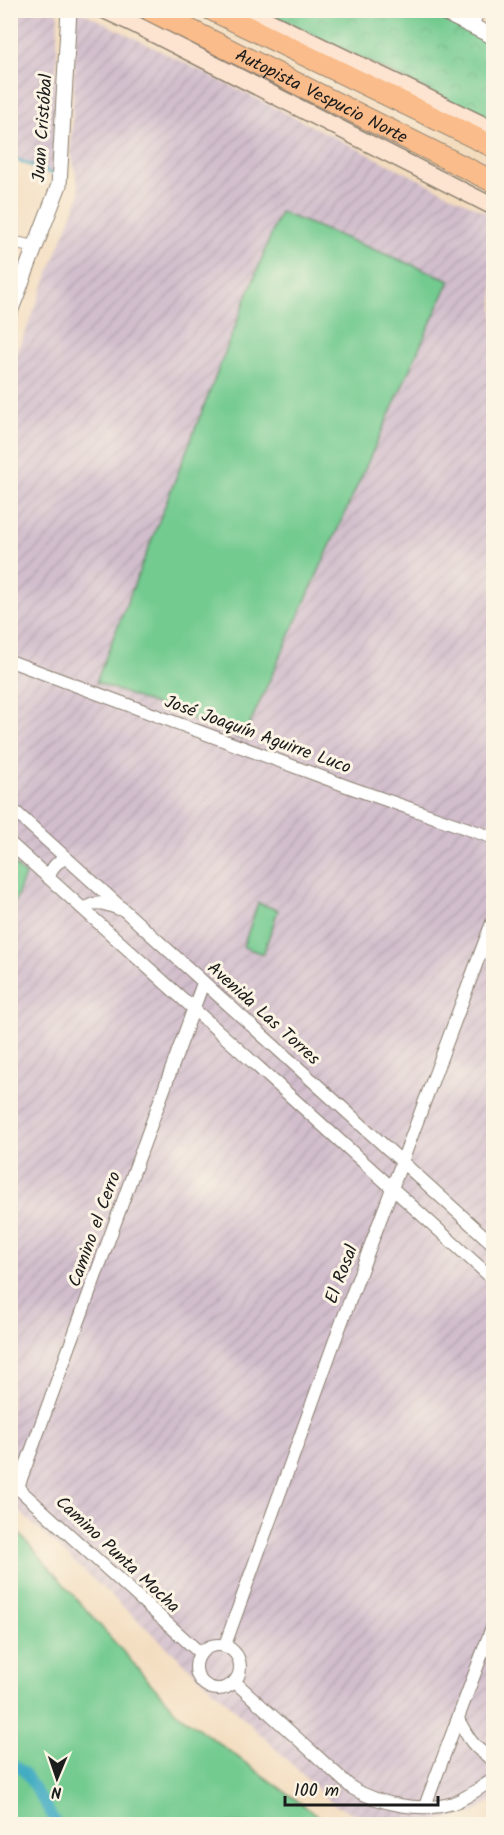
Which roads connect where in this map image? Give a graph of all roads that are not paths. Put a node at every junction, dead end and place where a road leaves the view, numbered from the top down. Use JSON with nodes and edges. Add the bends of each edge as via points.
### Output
{"nodes":[{"id":1,"x":69,"y":10,"type":"edge"},
{"id":2,"x":104,"y":10,"type":"edge"},
{"id":3,"x":150,"y":10,"type":"edge"},
{"id":4,"x":212,"y":10,"type":"edge"},
{"id":5,"x":246,"y":10,"type":"edge"},
{"id":6,"x":439,"y":10,"type":"edge"},
{"id":7,"x":479,"y":10,"type":"edge"},
{"id":8,"x":472,"y":26,"type":"junction"},
{"id":9,"x":494,"y":37,"type":"edge"},
{"id":10,"x":494,"y":130,"type":"edge"},
{"id":11,"x":494,"y":147,"type":"edge"},
{"id":12,"x":494,"y":182,"type":"edge"},
{"id":13,"x":494,"y":207,"type":"edge"},
{"id":14,"x":10,"y":242,"type":"edge"},
{"id":15,"x":36,"y":247,"type":"junction"},
{"id":16,"x":10,"y":312,"type":"edge"},
{"id":17,"x":10,"y":661,"type":"edge"},
{"id":18,"x":10,"y":807,"type":"edge"},
{"id":19,"x":494,"y":838,"type":"edge"},
{"id":20,"x":10,"y":843,"type":"edge"},
{"id":21,"x":66,"y":858,"type":"junction"},
{"id":22,"x":49,"y":878,"type":"junction"},
{"id":23,"x":85,"y":909,"type":"junction"},
{"id":24,"x":125,"y":912,"type":"junction"},
{"id":25,"x":494,"y":917,"type":"edge"},
{"id":26,"x":203,"y":983,"type":"junction"},
{"id":27,"x":194,"y":1009,"type":"junction"},
{"id":28,"x":402,"y":1163,"type":"junction"},
{"id":29,"x":392,"y":1189,"type":"junction"},
{"id":30,"x":494,"y":1245,"type":"edge"},
{"id":31,"x":494,"y":1280,"type":"edge"},
{"id":32,"x":14,"y":1484,"type":"edge"},
{"id":33,"x":494,"y":1622,"type":"edge"},
{"id":34,"x":225,"y":1645,"type":"junction"},
{"id":35,"x":200,"y":1653,"type":"junction"},
{"id":36,"x":235,"y":1682,"type":"junction"},
{"id":37,"x":458,"y":1719,"type":"junction"},
{"id":38,"x":494,"y":1760,"type":"edge"},
{"id":39,"x":494,"y":1779,"type":"edge"},
{"id":40,"x":425,"y":1806,"type":"junction"}],
"edges":[{"from":1,"to":15,"type":"street","name":"Juan Cristóbal","via":[[60,178]]},
{"from":2,"to":13,"type":"main road"},
{"from":3,"to":12,"type":"highway","name":"Autopista Vespucio Norte"},
{"from":4,"to":11,"type":"highway","name":"Autopista Vespucio Norte"},
{"from":5,"to":10,"type":"main road"},
{"from":6,"to":8,"type":"street"},
{"from":7,"to":8,"type":"street"},
{"from":8,"to":9,"type":"street"},
{"from":14,"to":15,"type":"street"},
{"from":15,"to":16,"type":"street","name":"Juan Cristóbal"},
{"from":17,"to":19,"type":"street","name":"José Joaquín Aguirre Luco"},
{"from":18,"to":21,"type":"street","name":"Avenida Las Torres"},
{"from":20,"to":22,"type":"street"},
{"from":21,"to":22,"type":"street","via":[[56,863]]},
{"from":21,"to":24,"type":"street","name":"Avenida Las Torres"},
{"from":22,"to":23,"type":"street"},
{"from":23,"to":24,"type":"street","via":[[99,903]]},
{"from":23,"to":27,"type":"street"},
{"from":24,"to":26,"type":"street","name":"Avenida Las Torres"},
{"from":25,"to":28,"type":"street","name":"El Rosal"},
{"from":26,"to":27,"type":"street","name":"Camino el Cerro"},
{"from":26,"to":28,"type":"street","name":"Avenida Las Torres"},
{"from":27,"to":29,"type":"street"},
{"from":27,"to":32,"type":"street","name":"Camino el Cerro"},
{"from":28,"to":29,"type":"street","name":"El Rosal"},
{"from":28,"to":30,"type":"street","name":"Avenida Las Torres"},
{"from":29,"to":31,"type":"street"},
{"from":29,"to":34,"type":"street","name":"El Rosal"},
{"from":32,"to":35,"type":"street","name":"Camino Punta Mocha"},
{"from":33,"to":37,"type":"street"},
{"from":34,"to":35,"type":"street","via":[[211,1645]]},
{"from":34,"to":36,"type":"street","via":[[232,1648],[240,1661]]},
{"from":35,"to":36,"type":"street","via":[[195,1668],[201,1682],[222,1689]]},
{"from":36,"to":40,"type":"street","via":[[352,1788],[380,1801]]},
{"from":37,"to":38,"type":"street","via":[[471,1742]]},
{"from":37,"to":40,"type":"street"},
{"from":39,"to":40,"type":"street","via":[[453,1803]]}]}
